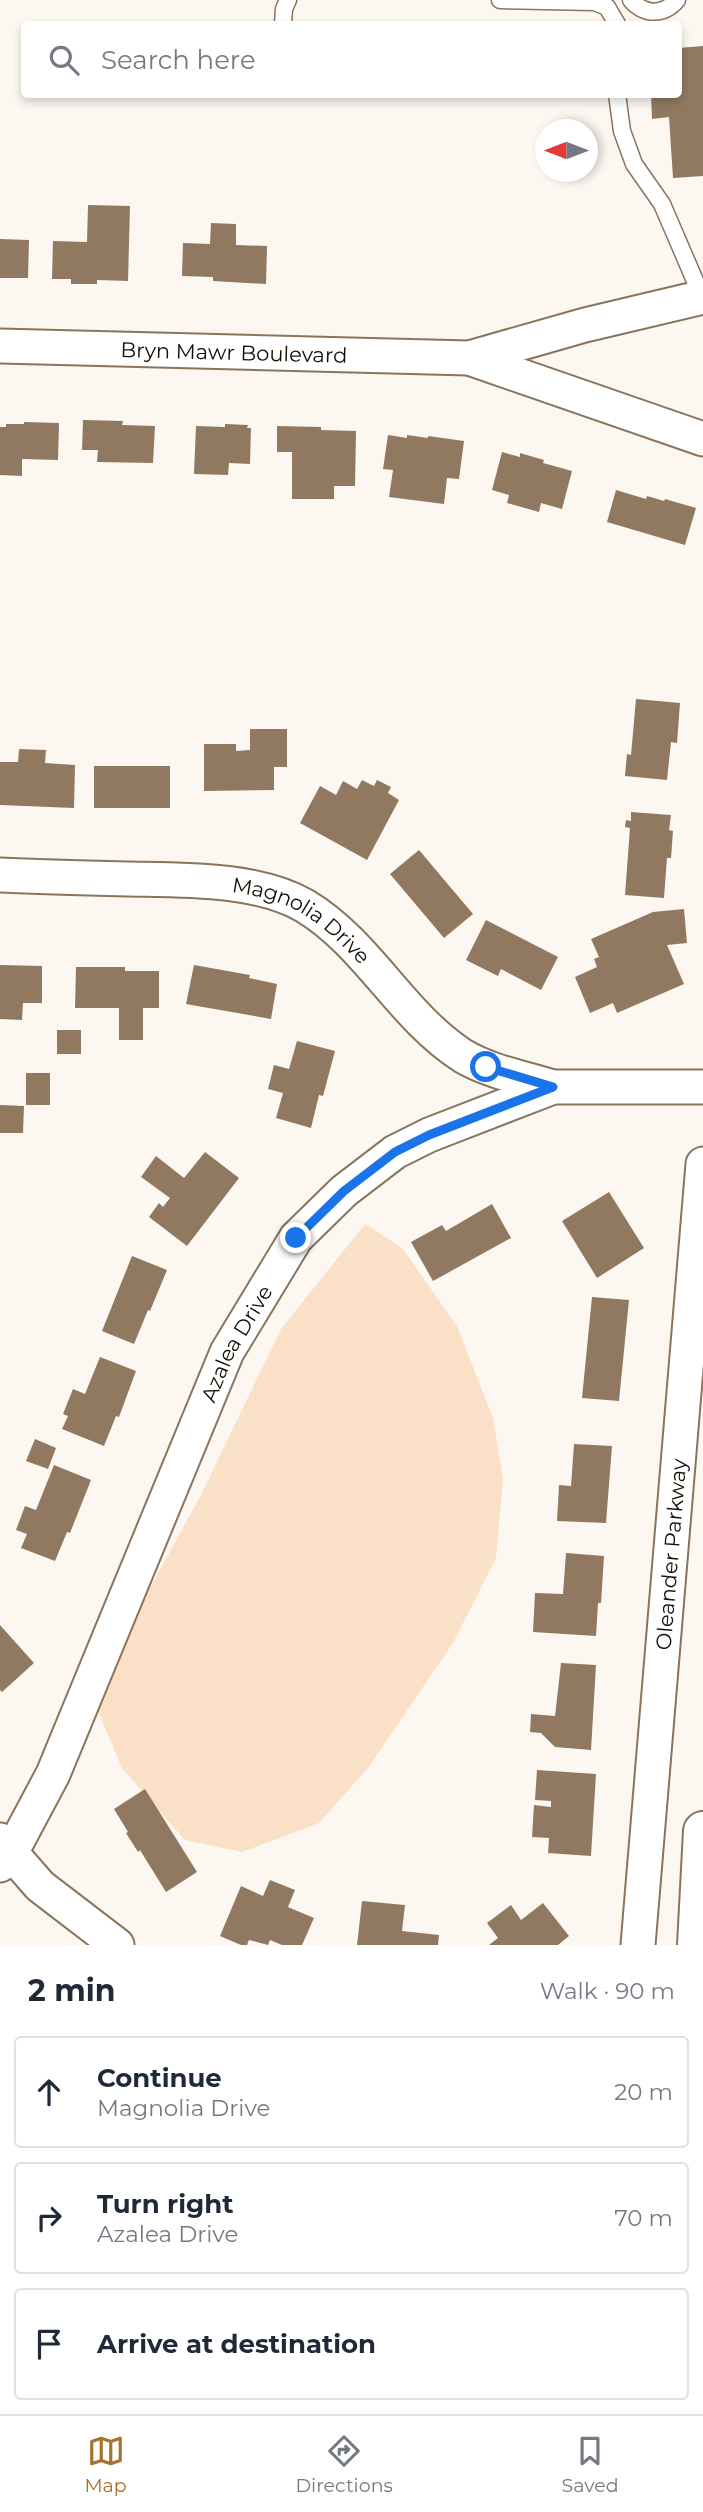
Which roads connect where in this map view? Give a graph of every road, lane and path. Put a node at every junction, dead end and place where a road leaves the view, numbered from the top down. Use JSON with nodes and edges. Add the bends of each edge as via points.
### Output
{"nodes":[{"id":1,"x":288,"y":0,"type":"edge"},
{"id":2,"x":500,"y":0,"type":"edge"},
{"id":3,"x":677,"y":0,"type":"edge"},
{"id":4,"x":632,"y":1,"type":"edge"},
{"id":5,"x":616,"y":20,"type":"edge"},
{"id":6,"x":283,"y":21,"type":"edge"},
{"id":7,"x":618,"y":98,"type":"edge"},
{"id":8,"x":702,"y":297,"type":"edge"},
{"id":9,"x":0,"y":345,"type":"edge"},
{"id":10,"x":469,"y":358,"type":"junction"},
{"id":11,"x":703,"y":439,"type":"edge"},
{"id":12,"x":0,"y":875,"type":"edge"},
{"id":13,"x":553,"y":1087,"type":"junction"},
{"id":14,"x":703,"y":1087,"type":"edge"},
{"id":15,"x":703,"y":1164,"type":"edge"},
{"id":16,"x":703,"y":1831,"type":"edge"},
{"id":17,"x":4,"y":1853,"type":"edge"},
{"id":18,"x":117,"y":1945,"type":"edge"},
{"id":19,"x":638,"y":1945,"type":"edge"},
{"id":20,"x":697,"y":1945,"type":"edge"}],
"edges":[{"from":1,"to":6,"type":"lane"},
{"from":2,"to":5,"type":"lane","via":[[595,2],[607,7]]},
{"from":3,"to":4,"type":"lane","via":[[660,12],[641,9]]},
{"from":4,"to":5,"type":"lane"},
{"from":7,"to":8,"type":"lane","via":[[622,131],[634,164],[662,204]]},
{"from":8,"to":10,"type":"street","name":"Bryn Mawr Boulevard"},
{"from":9,"to":10,"type":"street","name":"Bryn Mawr Boulevard"},
{"from":10,"to":11,"type":"street","name":"Bryn Mawr Boulevard"},
{"from":12,"to":13,"type":"street","name":"Magnolia Drive","via":[[230,884],[304,906],[335,929],[423,1023],[463,1055],[486,1067]]},
{"from":13,"to":14,"type":"street","name":"Azalea Drive"},
{"from":13,"to":17,"type":"street","name":"Azalea Drive","via":[[395,1152],[344,1191],[296,1238],[227,1352],[53,1774]]},
{"from":15,"to":19,"type":"street","name":"Oleander Parkway"},
{"from":16,"to":20,"type":"highway"},
{"from":17,"to":18,"type":"street"}]}
